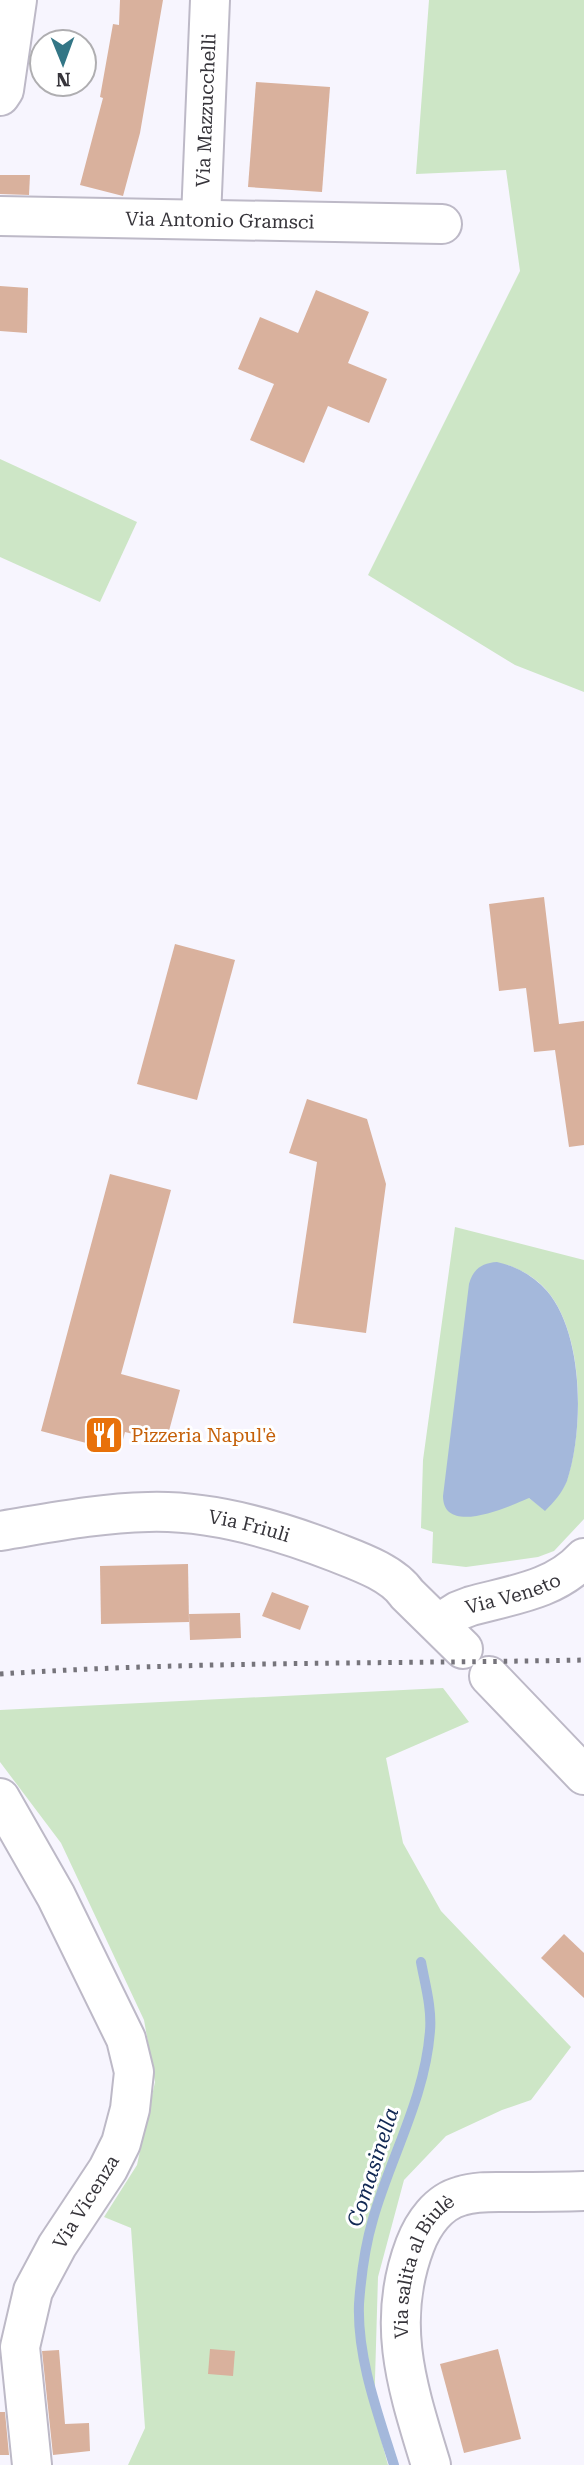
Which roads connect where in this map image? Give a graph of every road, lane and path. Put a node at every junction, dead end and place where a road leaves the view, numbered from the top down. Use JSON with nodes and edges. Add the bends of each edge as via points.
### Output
{"nodes":[{"id":1,"x":18,"y":0,"type":"edge"},
{"id":2,"x":210,"y":0,"type":"edge"},
{"id":3,"x":0,"y":96,"type":"edge"},
{"id":4,"x":0,"y":216,"type":"edge"},
{"id":5,"x":201,"y":218,"type":"junction"},
{"id":6,"x":442,"y":224,"type":"dead end"},
{"id":7,"x":0,"y":1531,"type":"edge"},
{"id":8,"x":580,"y":1569,"type":"edge"},
{"id":9,"x":464,"y":1649,"type":"junction"},
{"id":10,"x":584,"y":1775,"type":"edge"},
{"id":11,"x":0,"y":1798,"type":"edge"},
{"id":12,"x":584,"y":2192,"type":"edge"},
{"id":13,"x":32,"y":2465,"type":"edge"},
{"id":14,"x":431,"y":2465,"type":"edge"}],
"edges":[{"from":1,"to":3,"type":"street"},
{"from":2,"to":5,"type":"street","name":"Via Mazzucchelli"},
{"from":4,"to":5,"type":"street","name":"Via Antonio Gramsci"},
{"from":5,"to":6,"type":"street","name":"Via Antonio Gramsci"},
{"from":7,"to":9,"type":"street","name":"Via Friuli","via":[[150,1512],[240,1522],[296,1537],[400,1583]]},
{"from":8,"to":9,"type":"street","name":"Via Veneto","via":[[550,1584],[447,1616]]},
{"from":9,"to":10,"type":"street","name":"Via Friuli"},
{"from":11,"to":13,"type":"street","name":"Via Vicenza","via":[[56,1896],[126,2039],[134,2072],[121,2143],[33,2291],[20,2347]]},
{"from":12,"to":14,"type":"street","name":"Via salita al Biulè","via":[[459,2196],[439,2208],[421,2231],[404,2279],[400,2333],[408,2388]]}]}
